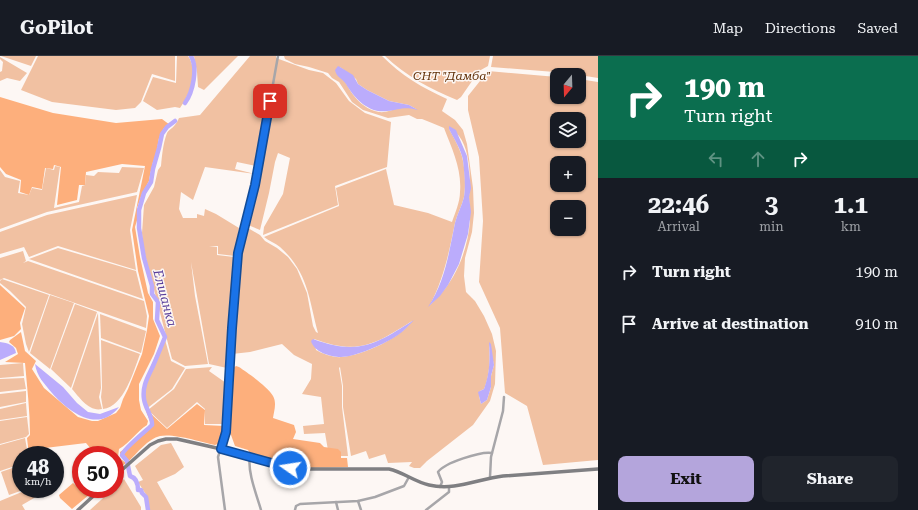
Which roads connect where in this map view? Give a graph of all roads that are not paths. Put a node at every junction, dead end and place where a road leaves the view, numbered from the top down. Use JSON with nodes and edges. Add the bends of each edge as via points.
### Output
{"nodes":[{"id":1,"x":278,"y":56,"type":"edge"},
{"id":2,"x":504,"y":397,"type":"dead end"},
{"id":3,"x":221,"y":449,"type":"junction"},
{"id":4,"x":492,"y":453,"type":"junction"},
{"id":5,"x":250,"y":457,"type":"junction"},
{"id":6,"x":124,"y":468,"type":"edge"},
{"id":7,"x":598,"y":469,"type":"edge"},
{"id":8,"x":409,"y":476,"type":"junction"},
{"id":9,"x":490,"y":477,"type":"junction"},
{"id":10,"x":440,"y":487,"type":"junction"},
{"id":11,"x":449,"y":487,"type":"junction"},
{"id":12,"x":91,"y":498,"type":"edge"},
{"id":13,"x":358,"y":501,"type":"junction"},
{"id":14,"x":336,"y":502,"type":"junction"},
{"id":15,"x":78,"y":510,"type":"edge"},
{"id":16,"x":225,"y":510,"type":"edge"},
{"id":17,"x":261,"y":510,"type":"edge"},
{"id":18,"x":295,"y":510,"type":"edge"},
{"id":19,"x":338,"y":510,"type":"edge"},
{"id":20,"x":360,"y":510,"type":"edge"},
{"id":21,"x":426,"y":510,"type":"edge"}],
"edges":[{"from":1,"to":3,"type":"street","via":[[255,185],[238,253],[226,432]]},
{"from":2,"to":4,"type":"street"},
{"from":3,"to":5,"type":"main road"},
{"from":3,"to":6,"type":"main road","via":[[177,439],[158,440]]},
{"from":3,"to":16,"type":"street","via":[[218,457]]},
{"from":4,"to":9,"type":"street"},
{"from":4,"to":10,"type":"street","via":[[486,452],[443,467],[438,472],[442,482]]},
{"from":5,"to":8,"type":"main road","via":[[300,469],[389,469]]},
{"from":5,"to":17,"type":"street"},
{"from":7,"to":9,"type":"main road"},
{"from":8,"to":10,"type":"main road"},
{"from":8,"to":13,"type":"street","via":[[404,486]]},
{"from":9,"to":11,"type":"main road"},
{"from":10,"to":11,"type":"main road"},
{"from":11,"to":21,"type":"street","via":[[449,492]]},
{"from":12,"to":15,"type":"main road"},
{"from":13,"to":14,"type":"street"},
{"from":13,"to":20,"type":"street"},
{"from":14,"to":18,"type":"street","via":[[300,504]]},
{"from":14,"to":19,"type":"street"}]}
